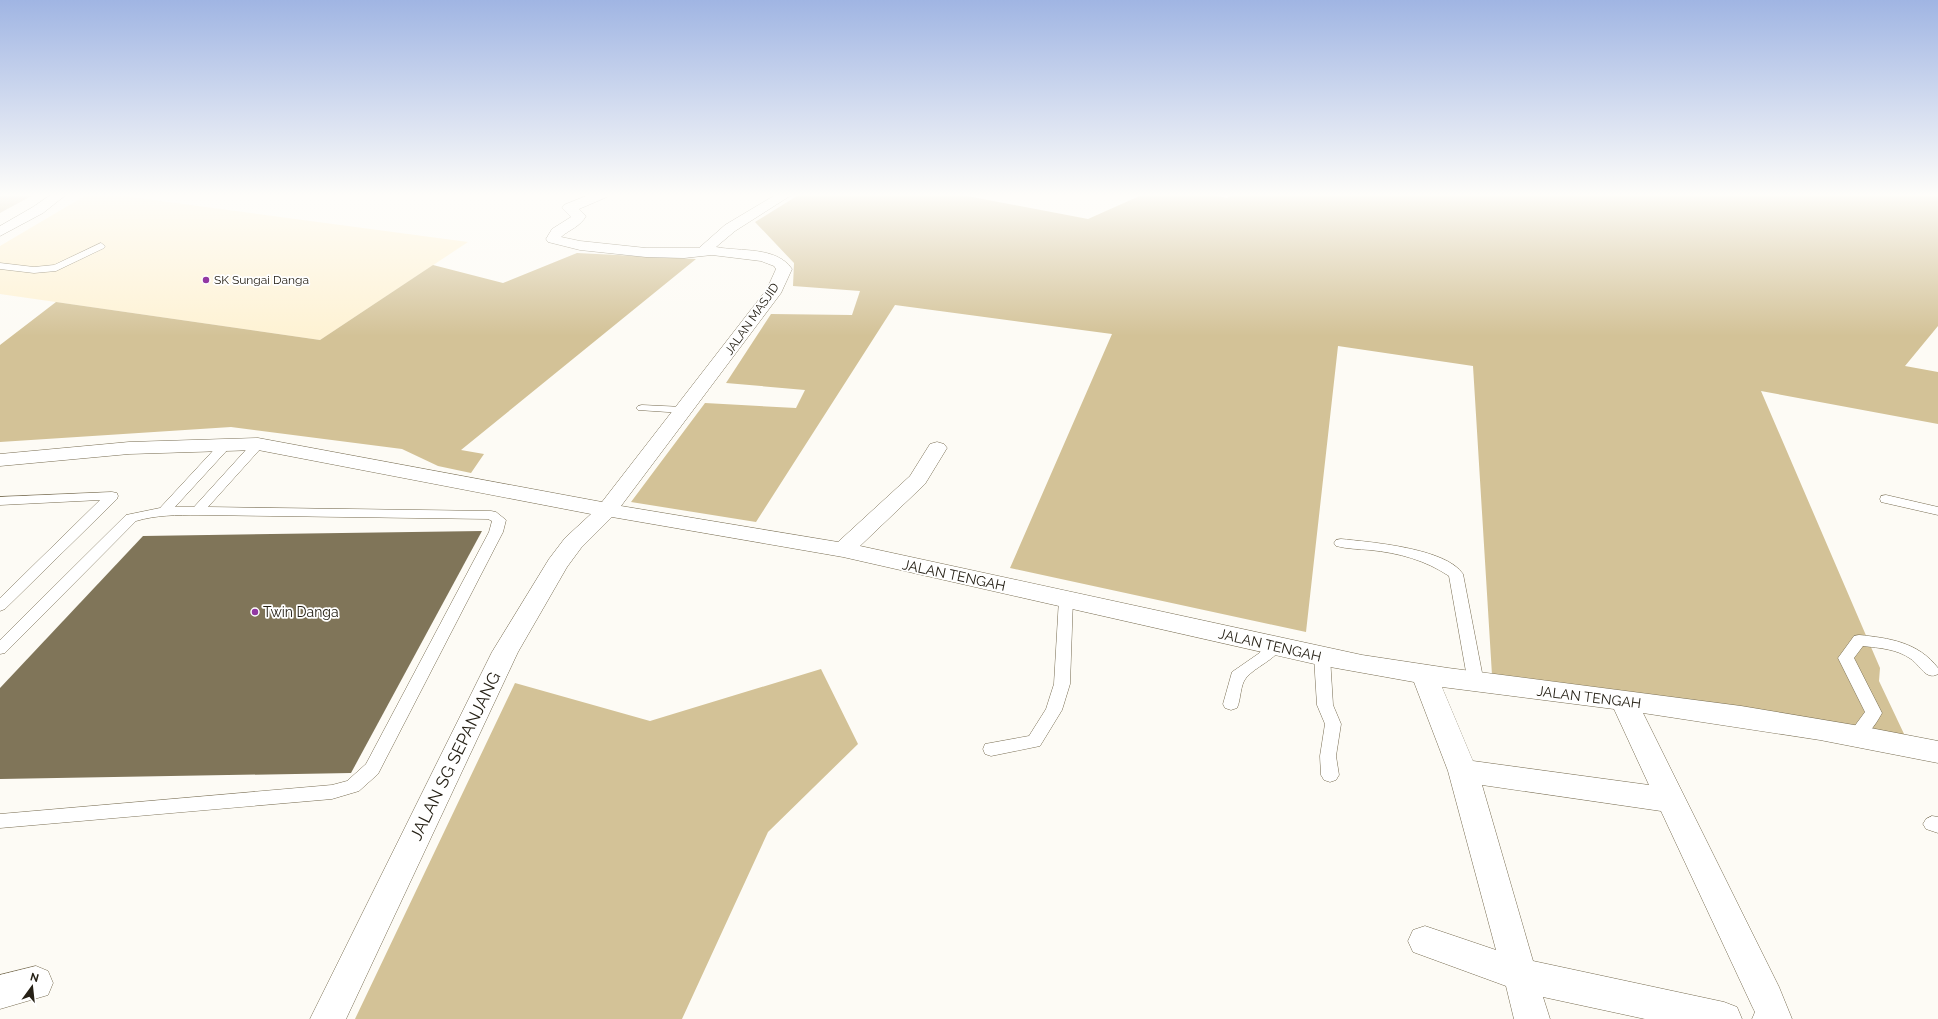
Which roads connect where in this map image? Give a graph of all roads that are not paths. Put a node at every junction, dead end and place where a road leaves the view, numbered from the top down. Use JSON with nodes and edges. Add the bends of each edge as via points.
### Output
{"nodes":[{"id":1,"x":563,"y":242,"type":"edge"},
{"id":2,"x":712,"y":242,"type":"edge"},
{"id":3,"x":101,"y":246,"type":"dead end"},
{"id":4,"x":710,"y":251,"type":"junction"},
{"id":5,"x":0,"y":266,"type":"edge"},
{"id":6,"x":642,"y":408,"type":"dead end"},
{"id":7,"x":683,"y":410,"type":"junction"},
{"id":8,"x":226,"y":444,"type":"junction"},
{"id":9,"x":258,"y":444,"type":"junction"},
{"id":10,"x":936,"y":448,"type":"dead end"},
{"id":11,"x":0,"y":460,"type":"edge"},
{"id":12,"x":1886,"y":499,"type":"dead end"},
{"id":13,"x":0,"y":501,"type":"edge"},
{"id":14,"x":607,"y":510,"type":"junction"},
{"id":15,"x":165,"y":511,"type":"junction"},
{"id":16,"x":198,"y":511,"type":"junction"},
{"id":17,"x":1938,"y":511,"type":"edge"},
{"id":18,"x":1341,"y":543,"type":"dead end"},
{"id":19,"x":843,"y":550,"type":"junction"},
{"id":20,"x":1066,"y":599,"type":"junction"},
{"id":21,"x":2,"y":601,"type":"edge"},
{"id":22,"x":1276,"y":645,"type":"junction"},
{"id":23,"x":0,"y":649,"type":"edge"},
{"id":24,"x":1322,"y":657,"type":"junction"},
{"id":25,"x":1932,"y":671,"type":"dead end"},
{"id":26,"x":1424,"y":675,"type":"junction"},
{"id":27,"x":1476,"y":683,"type":"junction"},
{"id":28,"x":1623,"y":700,"type":"junction"},
{"id":29,"x":1231,"y":704,"type":"dead end"},
{"id":30,"x":1856,"y":735,"type":"junction"},
{"id":31,"x":991,"y":749,"type":"dead end"},
{"id":32,"x":1938,"y":752,"type":"edge"},
{"id":33,"x":1463,"y":771,"type":"junction"},
{"id":34,"x":1330,"y":775,"type":"dead end"},
{"id":35,"x":1670,"y":800,"type":"junction"},
{"id":36,"x":0,"y":821,"type":"edge"},
{"id":37,"x":1425,"y":941,"type":"dead end"},
{"id":38,"x":1520,"y":975,"type":"junction"},
{"id":39,"x":36,"y":983,"type":"dead end"},
{"id":40,"x":0,"y":992,"type":"edge"},
{"id":41,"x":328,"y":1019,"type":"edge"},
{"id":42,"x":1532,"y":1019,"type":"edge"},
{"id":43,"x":1724,"y":1019,"type":"edge"},
{"id":44,"x":1770,"y":1019,"type":"edge"}],
"edges":[{"from":1,"to":4,"type":"street","via":[[681,255]]},
{"from":2,"to":4,"type":"street","via":[[706,248]]},
{"from":3,"to":5,"type":"lane","via":[[56,268],[34,270]]},
{"from":4,"to":7,"type":"street","name":"JALAN MASJID","via":[[770,258],[778,261],[784,269],[775,290]]},
{"from":6,"to":7,"type":"lane"},
{"from":7,"to":14,"type":"street","name":"JALAN MASJID"},
{"from":8,"to":9,"type":"street","name":"JALAN TENGAH"},
{"from":8,"to":11,"type":"street","name":"JALAN TENGAH","via":[[129,448]]},
{"from":8,"to":15,"type":"lane"},
{"from":9,"to":14,"type":"street","name":"JALAN TENGAH"},
{"from":9,"to":16,"type":"lane"},
{"from":10,"to":19,"type":"street","via":[[918,480]]},
{"from":12,"to":17,"type":"lane"},
{"from":13,"to":21,"type":"lane","via":[[112,496]]},
{"from":14,"to":19,"type":"street","name":"JALAN TENGAH"},
{"from":14,"to":41,"type":"street","name":"JALAN SG SEPANJANG","via":[[572,543],[505,652]]},
{"from":15,"to":16,"type":"lane"},
{"from":15,"to":23,"type":"lane","via":[[131,518]]},
{"from":16,"to":36,"type":"lane","via":[[491,515],[499,520],[496,532],[372,769],[353,786],[332,792]]},
{"from":18,"to":27,"type":"lane","via":[[1388,547],[1421,555],[1444,565],[1456,574]]},
{"from":19,"to":20,"type":"street","name":"JALAN TENGAH"},
{"from":20,"to":22,"type":"street","name":"JALAN TENGAH"},
{"from":20,"to":31,"type":"lane","via":[[1062,684],[1054,710],[1034,741]]},
{"from":22,"to":24,"type":"street","name":"JALAN TENGAH"},
{"from":22,"to":29,"type":"lane","via":[[1238,676]]},
{"from":24,"to":26,"type":"street","name":"JALAN TENGAH"},
{"from":24,"to":34,"type":"lane","via":[[1325,705],[1333,724],[1328,756]]},
{"from":25,"to":30,"type":"lane","via":[[1924,660],[1900,646],[1859,640],[1846,658],[1874,713]]},
{"from":26,"to":27,"type":"street","name":"JALAN TENGAH"},
{"from":26,"to":33,"type":"street"},
{"from":27,"to":28,"type":"street","name":"JALAN TENGAH"},
{"from":28,"to":30,"type":"street","name":"JALAN TENGAH"},
{"from":28,"to":35,"type":"street"},
{"from":30,"to":32,"type":"street","name":"JALAN TENGAH"},
{"from":33,"to":35,"type":"street"},
{"from":33,"to":38,"type":"street"},
{"from":35,"to":44,"type":"street","via":[[1775,1018]]},
{"from":37,"to":38,"type":"street"},
{"from":38,"to":42,"type":"street"},
{"from":38,"to":43,"type":"street"},
{"from":39,"to":40,"type":"street"}]}
